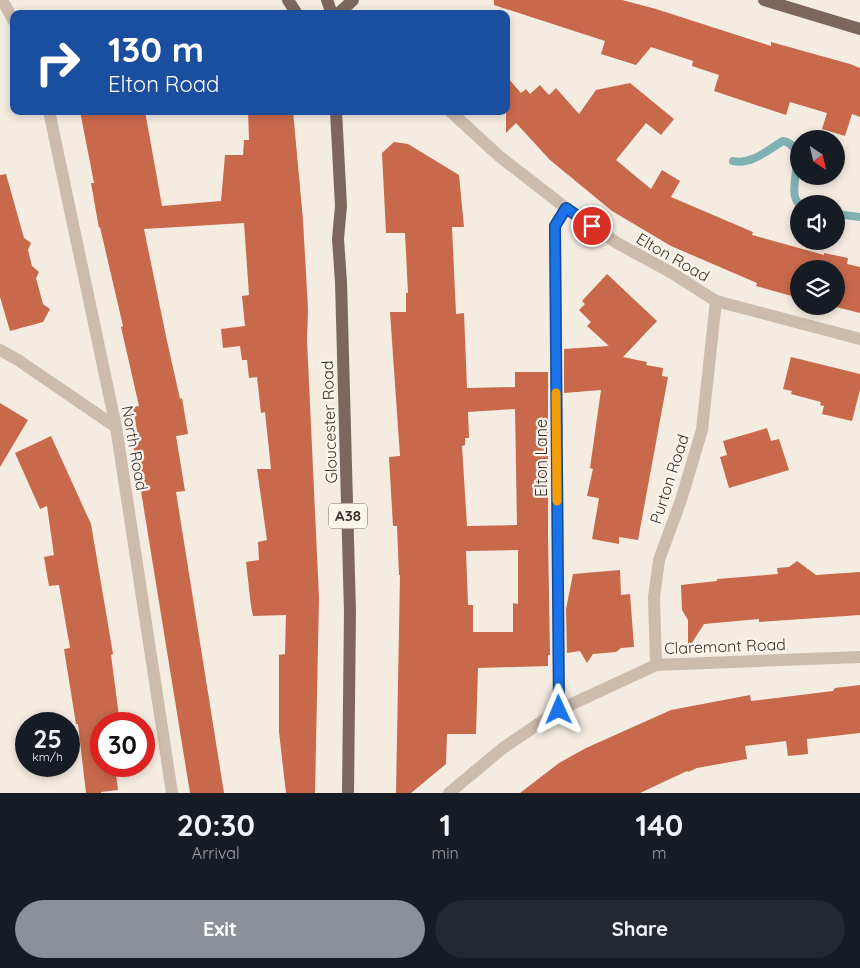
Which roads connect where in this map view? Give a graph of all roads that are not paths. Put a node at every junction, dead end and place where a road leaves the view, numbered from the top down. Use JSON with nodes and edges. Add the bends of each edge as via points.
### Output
{"nodes":[{"id":1,"x":2,"y":0,"type":"edge"},
{"id":2,"x":353,"y":0,"type":"edge"},
{"id":3,"x":764,"y":0,"type":"edge"},
{"id":4,"x":342,"y":10,"type":"edge"},
{"id":5,"x":10,"y":14,"type":"edge"},
{"id":6,"x":860,"y":29,"type":"edge"},
{"id":7,"x":50,"y":115,"type":"edge"},
{"id":8,"x":336,"y":115,"type":"edge"},
{"id":9,"x":454,"y":115,"type":"edge"},
{"id":10,"x":566,"y":208,"type":"junction"},
{"id":11,"x":716,"y":301,"type":"junction"},
{"id":12,"x":860,"y":339,"type":"edge"},
{"id":13,"x":0,"y":350,"type":"edge"},
{"id":14,"x":116,"y":426,"type":"junction"},
{"id":15,"x":860,"y":656,"type":"edge"},
{"id":16,"x":656,"y":665,"type":"junction"},
{"id":17,"x":559,"y":710,"type":"junction"},
{"id":18,"x":172,"y":793,"type":"edge"},
{"id":19,"x":348,"y":793,"type":"edge"},
{"id":20,"x":449,"y":793,"type":"edge"}],
"edges":[{"from":1,"to":5,"type":"street"},
{"from":2,"to":4,"type":"main road"},
{"from":3,"to":6,"type":"main road"},
{"from":7,"to":14,"type":"street","name":"North Road"},
{"from":8,"to":19,"type":"main road","name":"Gloucester Road","number":"A38","via":[[350,612]]},
{"from":9,"to":10,"type":"street","name":"Elton Road","via":[[499,156]]},
{"from":10,"to":11,"type":"street","name":"Elton Road","via":[[617,243]]},
{"from":10,"to":17,"type":"street","name":"Elton Lane","via":[[555,226]]},
{"from":11,"to":12,"type":"street","name":"Elton Road"},
{"from":11,"to":16,"type":"street","name":"Purton Road","via":[[702,430],[681,500],[658,560],[654,596]]},
{"from":13,"to":14,"type":"street"},
{"from":14,"to":18,"type":"street","name":"North Road"},
{"from":15,"to":16,"type":"street","name":"Claremont Road"},
{"from":16,"to":17,"type":"street","name":"Claremont Road"},
{"from":17,"to":20,"type":"street","name":"Claremont Road","via":[[503,748]]}]}
